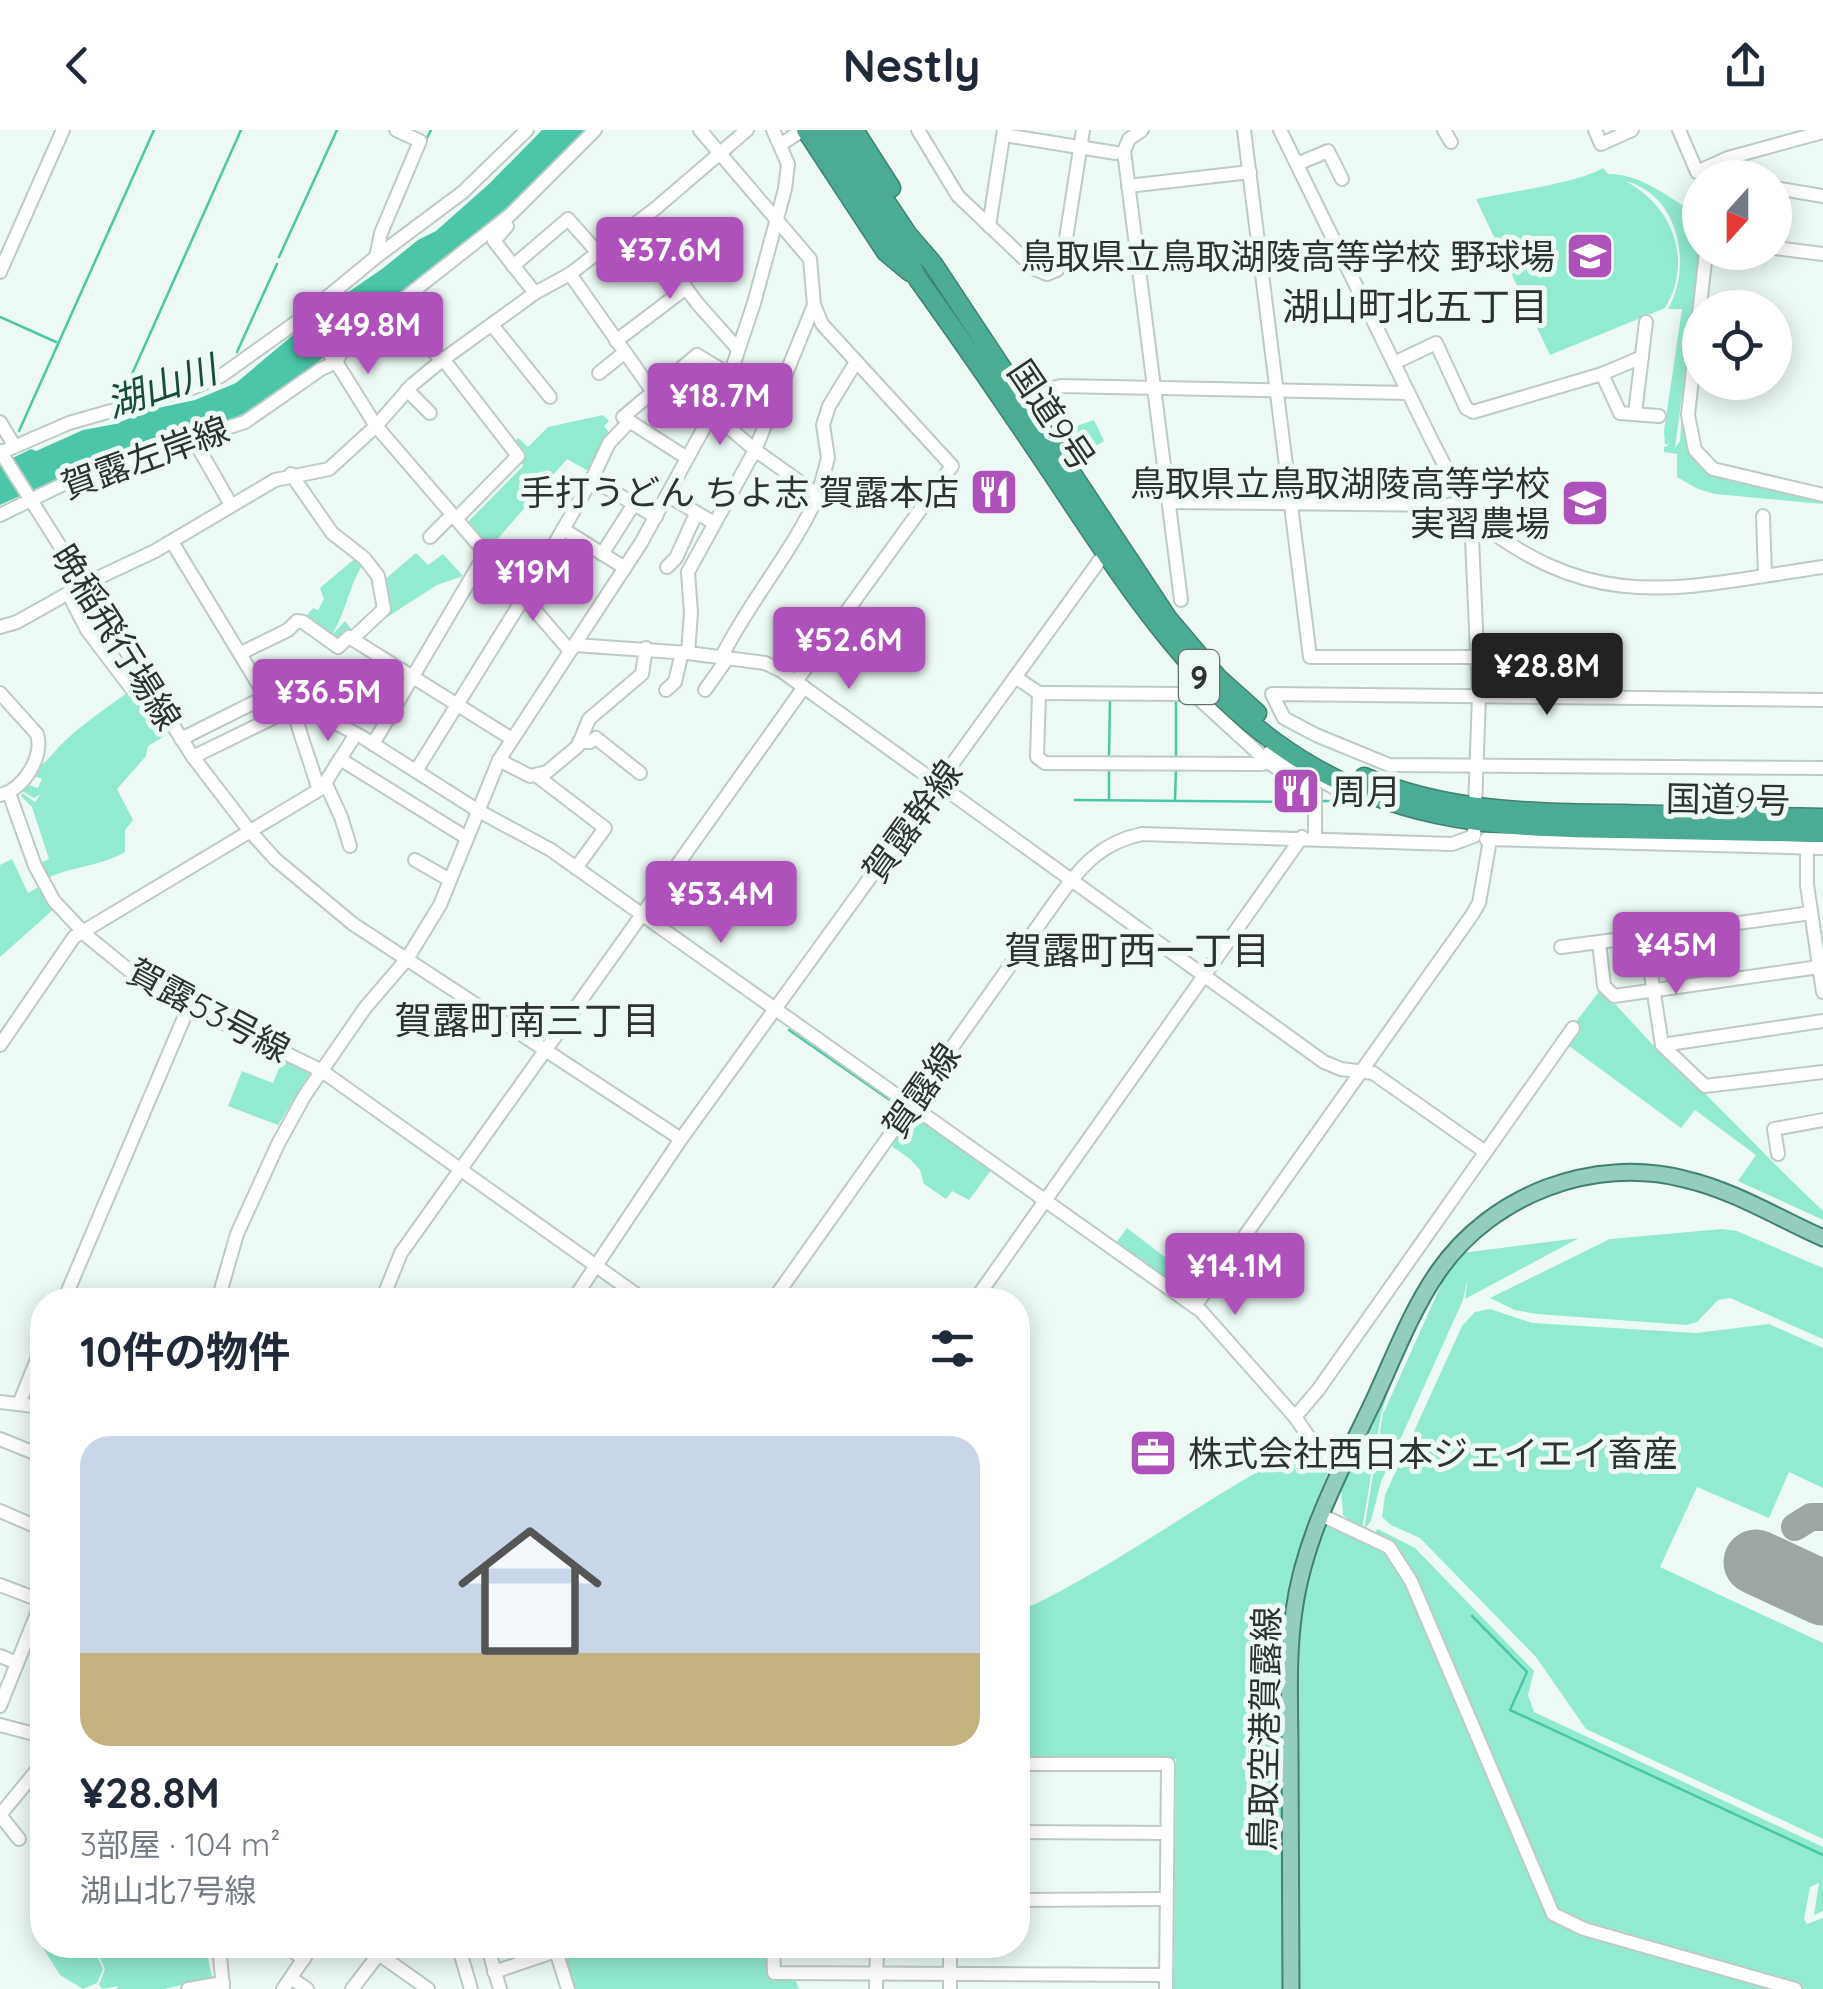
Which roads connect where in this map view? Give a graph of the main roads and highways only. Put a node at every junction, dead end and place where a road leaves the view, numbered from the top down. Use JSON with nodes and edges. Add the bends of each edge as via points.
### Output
{"nodes":[{"id":1,"x":804,"y":130,"type":"edge"},
{"id":2,"x":821,"y":130,"type":"edge"},
{"id":3,"x":838,"y":130,"type":"edge"},
{"id":4,"x":857,"y":132,"type":"edge"},
{"id":5,"x":934,"y":264,"type":"junction"},
{"id":6,"x":918,"y":279,"type":"junction"},
{"id":7,"x":1109,"y":547,"type":"junction"},
{"id":8,"x":1823,"y":818,"type":"edge"},
{"id":9,"x":1476,"y":821,"type":"junction"},
{"id":10,"x":1823,"y":833,"type":"edge"},
{"id":11,"x":1823,"y":1238,"type":"edge"},
{"id":12,"x":1290,"y":1989,"type":"edge"}],
"edges":[{"from":1,"to":6,"type":"highway","number":"9","via":[[886,252]]},
{"from":2,"to":6,"type":"highway","name":"国道9号","number":"9"},
{"from":3,"to":5,"type":"highway","name":"国道9号","number":"9"},
{"from":4,"to":5,"type":"highway","number":"9"},
{"from":5,"to":7,"type":"highway","name":"国道9号","number":"9"},
{"from":6,"to":7,"type":"highway","name":"国道9号","number":"9"},
{"from":7,"to":9,"type":"highway","name":"国道9号","number":"9","via":[[1205,664],[1276,728],[1372,781]]},
{"from":7,"to":9,"type":"highway","name":"国道9号","number":"9","via":[[1178,652],[1240,714],[1302,758],[1362,789]]},
{"from":8,"to":9,"type":"highway","name":"国道9号","number":"9","via":[[1570,814]]},
{"from":9,"to":10,"type":"highway","name":"国道9号","number":"9"},
{"from":11,"to":12,"type":"main road","name":"鳥取空港賀露線","via":[[1705,1185],[1653,1174],[1604,1174],[1514,1202],[1464,1241],[1431,1282],[1321,1516],[1298,1588],[1290,1641]]}]}
